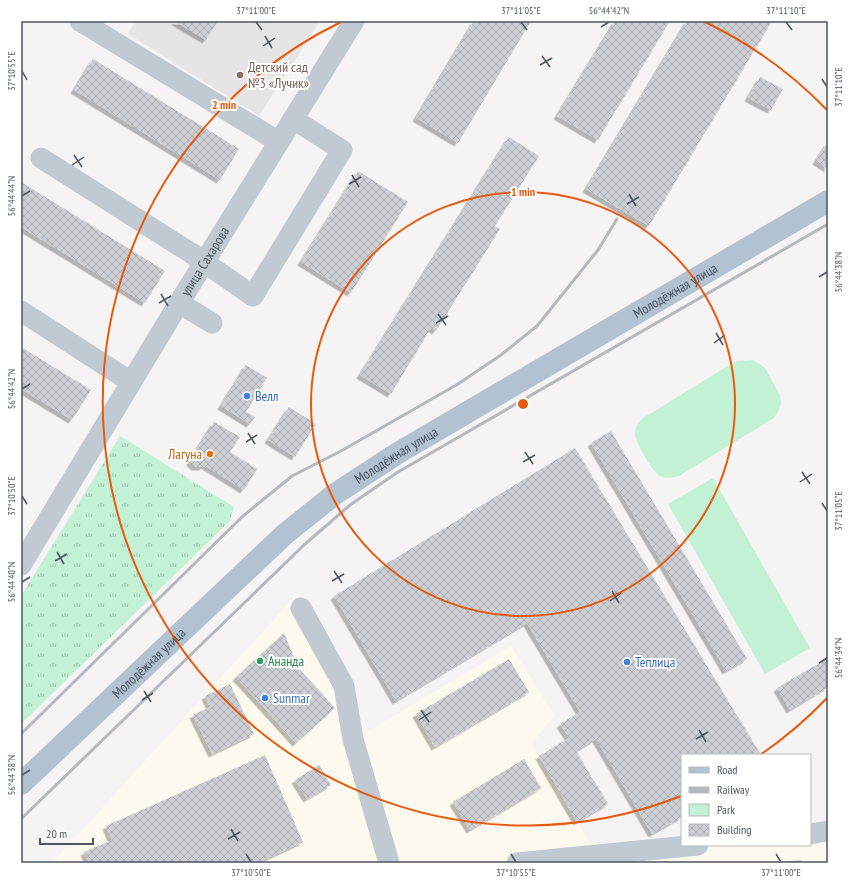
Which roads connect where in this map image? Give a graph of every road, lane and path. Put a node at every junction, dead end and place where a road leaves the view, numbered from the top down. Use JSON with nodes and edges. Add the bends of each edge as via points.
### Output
{"nodes":[{"id":1,"x":80,"y":21,"type":"edge"},
{"id":2,"x":354,"y":21,"type":"edge"},
{"id":3,"x":293,"y":119,"type":"junction"},
{"id":4,"x":279,"y":142,"type":"junction"},
{"id":5,"x":41,"y":158,"type":"dead end"},
{"id":6,"x":828,"y":202,"type":"edge"},
{"id":7,"x":204,"y":263,"type":"junction"},
{"id":8,"x":180,"y":303,"type":"junction"},
{"id":9,"x":21,"y":311,"type":"edge"},
{"id":10,"x":212,"y":323,"type":"dead end"},
{"id":11,"x":131,"y":382,"type":"junction"},
{"id":12,"x":21,"y":565,"type":"edge"},
{"id":13,"x":301,"y":608,"type":"dead end"},
{"id":14,"x":21,"y":784,"type":"edge"},
{"id":15,"x":828,"y":831,"type":"edge"},
{"id":16,"x":811,"y":834,"type":"edge"},
{"id":17,"x":690,"y":846,"type":"edge"},
{"id":18,"x":593,"y":859,"type":"edge"},
{"id":19,"x":388,"y":863,"type":"edge"},
{"id":20,"x":517,"y":863,"type":"edge"}],
"edges":[{"from":1,"to":4,"type":"street"},
{"from":2,"to":3,"type":"street","name":"улица Сахарова"},
{"from":3,"to":4,"type":"street","name":"улица Сахарова"},
{"from":3,"to":7,"type":"street","via":[[342,150],[253,296]]},
{"from":4,"to":7,"type":"street","name":"улица Сахарова"},
{"from":5,"to":7,"type":"street"},
{"from":6,"to":14,"type":"main road","name":"Молодёжная улица","via":[[398,453],[334,494],[286,534]]},
{"from":7,"to":8,"type":"street","name":"улица Сахарова"},
{"from":8,"to":10,"type":"street"},
{"from":8,"to":11,"type":"street","name":"улица Сахарова"},
{"from":9,"to":11,"type":"street"},
{"from":11,"to":12,"type":"street","name":"улица Сахарова"},
{"from":13,"to":19,"type":"street","via":[[344,686],[353,739]]},
{"from":15,"to":16,"type":"street"},
{"from":17,"to":18,"type":"street"},
{"from":18,"to":20,"type":"street"}]}
